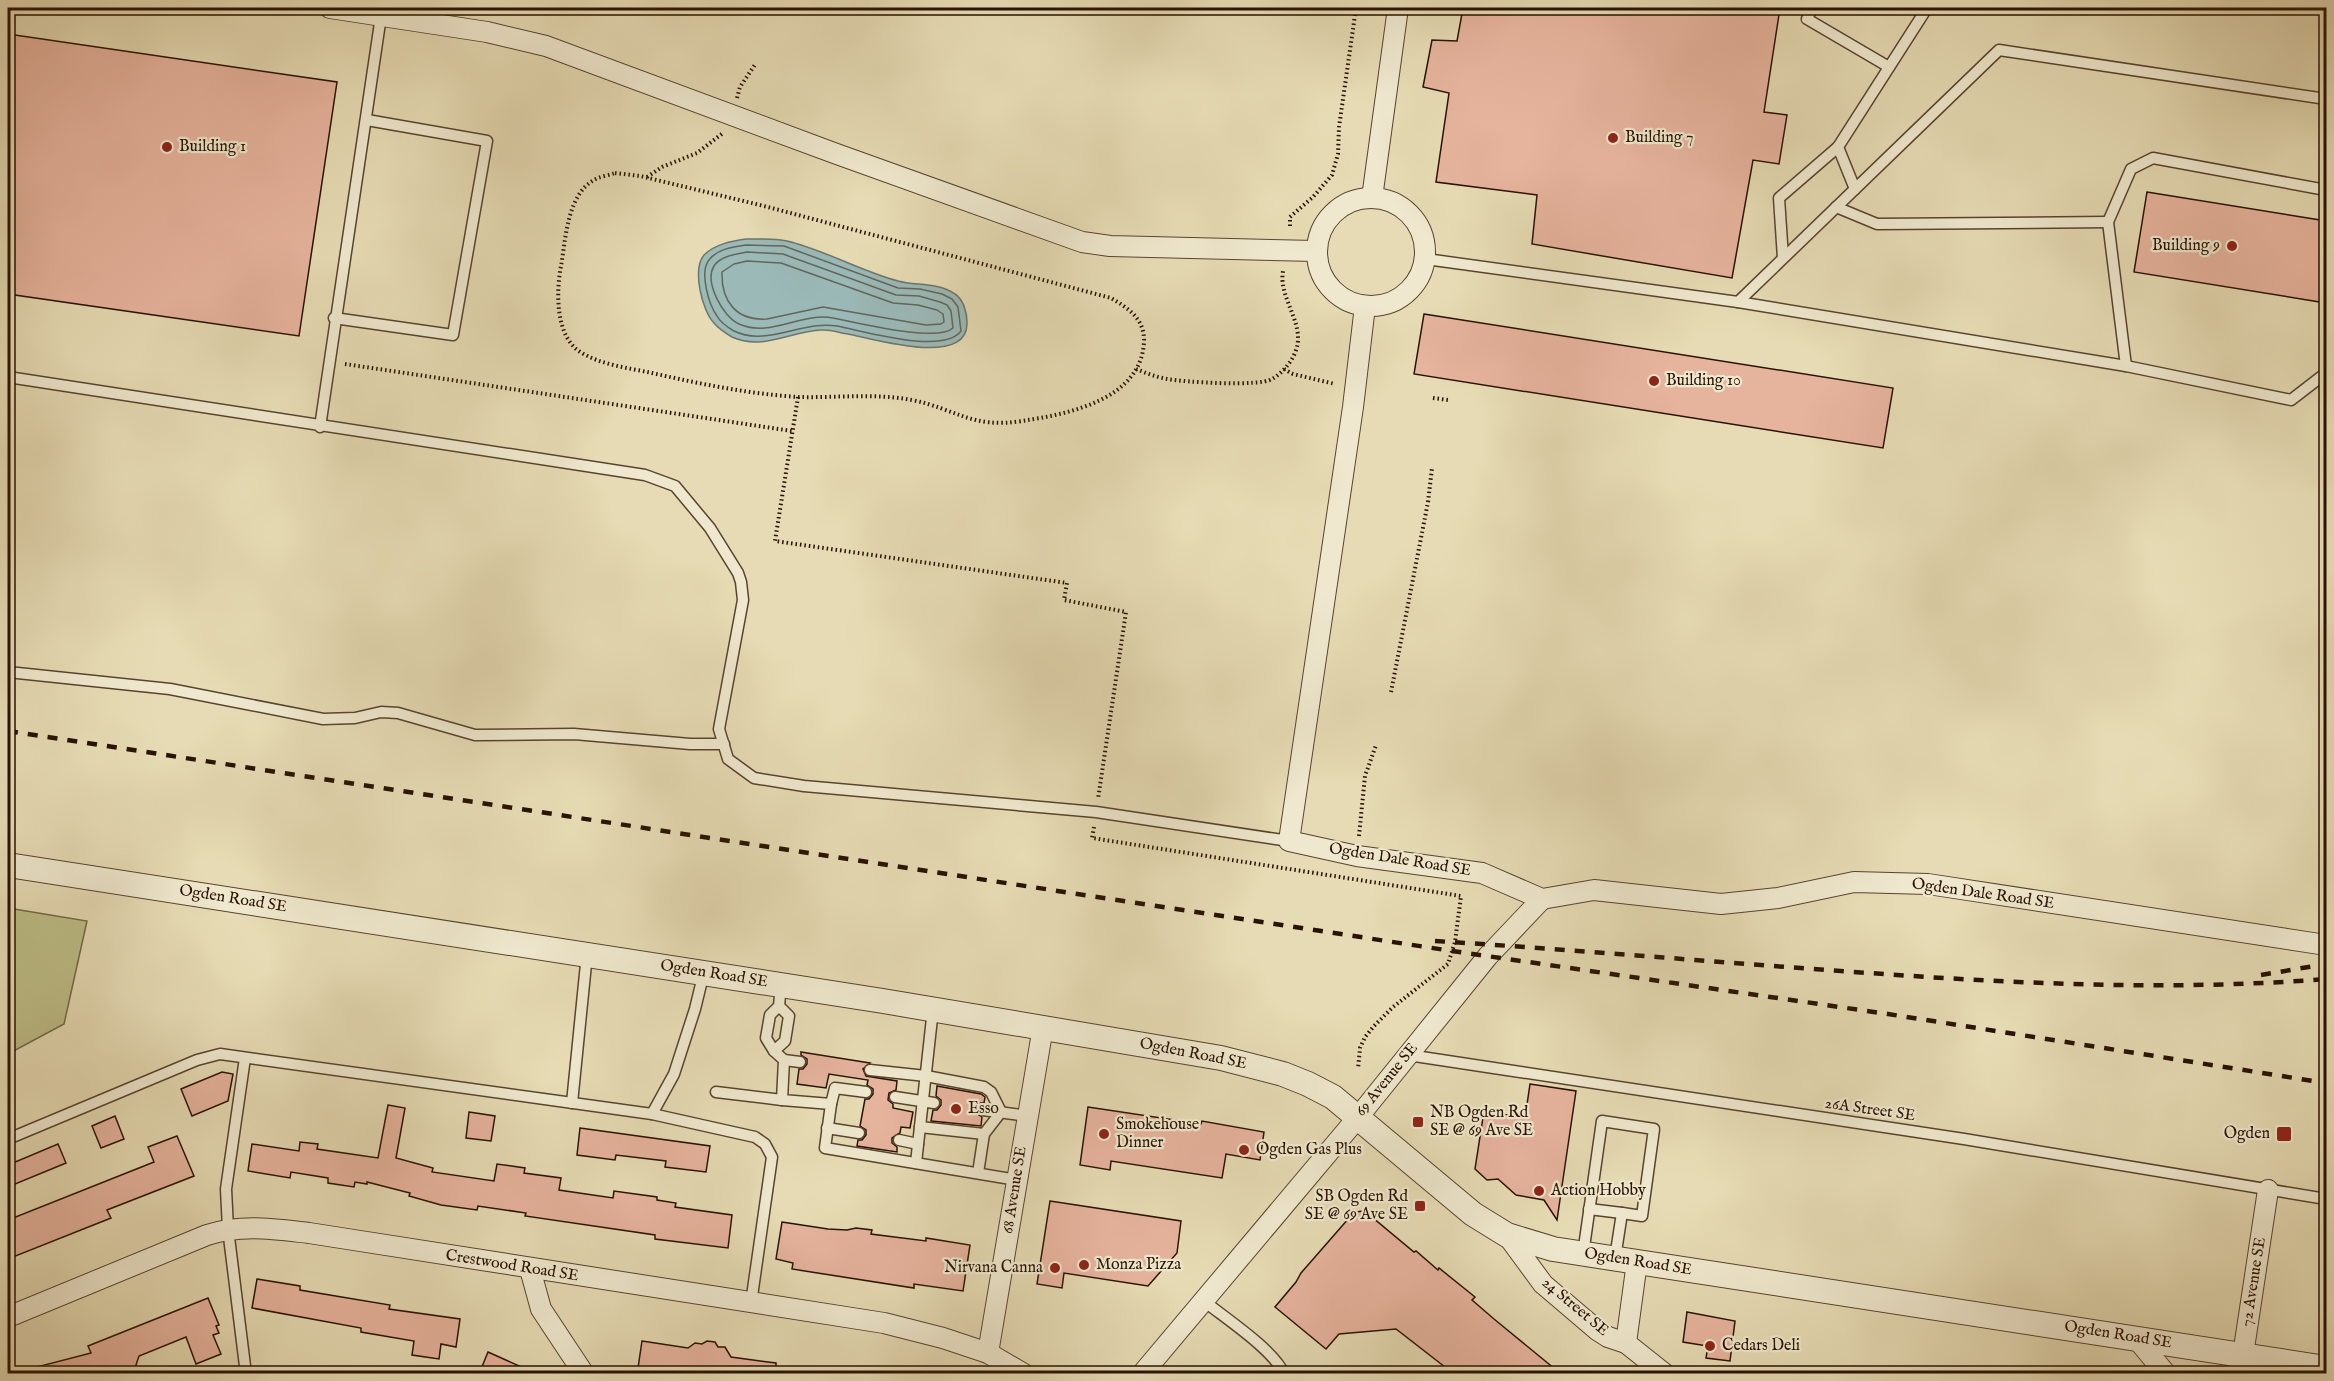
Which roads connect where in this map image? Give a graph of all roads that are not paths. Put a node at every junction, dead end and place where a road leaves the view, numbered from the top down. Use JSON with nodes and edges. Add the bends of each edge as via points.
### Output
{"nodes":[{"id":1,"x":330,"y":8,"type":"edge"},
{"id":2,"x":1398,"y":8,"type":"edge"},
{"id":3,"x":1812,"y":8,"type":"edge"},
{"id":4,"x":1927,"y":8,"type":"edge"},
{"id":5,"x":381,"y":16,"type":"junction"},
{"id":6,"x":1888,"y":67,"type":"junction"},
{"id":7,"x":2326,"y":99,"type":"edge"},
{"id":8,"x":367,"y":120,"type":"junction"},
{"id":9,"x":1838,"y":147,"type":"junction"},
{"id":10,"x":1855,"y":189,"type":"junction"},
{"id":11,"x":2326,"y":190,"type":"edge"},
{"id":12,"x":1372,"y":198,"type":"junction"},
{"id":13,"x":1836,"y":207,"type":"junction"},
{"id":14,"x":2108,"y":222,"type":"junction"},
{"id":15,"x":1316,"y":250,"type":"junction"},
{"id":16,"x":1783,"y":258,"type":"junction"},
{"id":17,"x":1425,"y":259,"type":"junction"},
{"id":18,"x":1738,"y":302,"type":"junction"},
{"id":19,"x":1365,"y":306,"type":"junction"},
{"id":20,"x":334,"y":318,"type":"junction"},
{"id":21,"x":2126,"y":366,"type":"junction"},
{"id":22,"x":2326,"y":373,"type":"edge"},
{"id":23,"x":8,"y":377,"type":"edge"},
{"id":24,"x":320,"y":427,"type":"junction"},
{"id":25,"x":8,"y":672,"type":"edge"},
{"id":26,"x":724,"y":744,"type":"junction"},
{"id":27,"x":1289,"y":841,"type":"junction"},
{"id":28,"x":8,"y":865,"type":"edge"},
{"id":29,"x":1542,"y":899,"type":"junction"},
{"id":30,"x":2326,"y":945,"type":"edge"},
{"id":31,"x":587,"y":954,"type":"junction"},
{"id":32,"x":704,"y":972,"type":"junction"},
{"id":33,"x":780,"y":996,"type":"junction"},
{"id":34,"x":933,"y":1009,"type":"junction"},
{"id":35,"x":1043,"y":1027,"type":"junction"},
{"id":36,"x":774,"y":1051,"type":"junction"},
{"id":37,"x":1408,"y":1055,"type":"junction"},
{"id":38,"x":245,"y":1058,"type":"junction"},
{"id":39,"x":784,"y":1060,"type":"junction"},
{"id":40,"x":800,"y":1062,"type":"dead end"},
{"id":41,"x":870,"y":1070,"type":"dead end"},
{"id":42,"x":926,"y":1076,"type":"junction"},
{"id":43,"x":716,"y":1092,"type":"dead end"},
{"id":44,"x":866,"y":1092,"type":"dead end"},
{"id":45,"x":895,"y":1097,"type":"dead end"},
{"id":46,"x":782,"y":1100,"type":"junction"},
{"id":47,"x":923,"y":1101,"type":"junction"},
{"id":48,"x":572,"y":1103,"type":"junction"},
{"id":49,"x":934,"y":1103,"type":"dead end"},
{"id":50,"x":831,"y":1104,"type":"junction"},
{"id":51,"x":983,"y":1110,"type":"dead end"},
{"id":52,"x":1001,"y":1112,"type":"junction"},
{"id":53,"x":652,"y":1114,"type":"junction"},
{"id":54,"x":1028,"y":1116,"type":"junction"},
{"id":55,"x":1359,"y":1116,"type":"junction"},
{"id":56,"x":920,"y":1127,"type":"junction"},
{"id":57,"x":827,"y":1128,"type":"junction"},
{"id":58,"x":859,"y":1133,"type":"dead end"},
{"id":59,"x":984,"y":1134,"type":"junction"},
{"id":60,"x":8,"y":1139,"type":"edge"},
{"id":61,"x":898,"y":1140,"type":"dead end"},
{"id":62,"x":918,"y":1144,"type":"junction"},
{"id":63,"x":916,"y":1163,"type":"junction"},
{"id":64,"x":978,"y":1173,"type":"junction"},
{"id":65,"x":1017,"y":1180,"type":"junction"},
{"id":66,"x":2268,"y":1191,"type":"junction"},
{"id":67,"x":2326,"y":1199,"type":"edge"},
{"id":68,"x":1589,"y":1209,"type":"junction"},
{"id":69,"x":1622,"y":1213,"type":"junction"},
{"id":70,"x":228,"y":1228,"type":"junction"},
{"id":71,"x":1508,"y":1235,"type":"junction"},
{"id":72,"x":1583,"y":1254,"type":"junction"},
{"id":73,"x":1626,"y":1260,"type":"junction"},
{"id":74,"x":530,"y":1269,"type":"junction"},
{"id":75,"x":1204,"y":1301,"type":"junction"},
{"id":76,"x":751,"y":1303,"type":"junction"},
{"id":77,"x":8,"y":1317,"type":"edge"},
{"id":78,"x":2136,"y":1338,"type":"junction"},
{"id":79,"x":1626,"y":1343,"type":"junction"},
{"id":80,"x":988,"y":1353,"type":"junction"},
{"id":81,"x":2240,"y":1364,"type":"edge"},
{"id":82,"x":2326,"y":1368,"type":"edge"},
{"id":83,"x":246,"y":1374,"type":"edge"},
{"id":84,"x":584,"y":1374,"type":"edge"},
{"id":85,"x":1023,"y":1374,"type":"edge"},
{"id":86,"x":1142,"y":1374,"type":"edge"},
{"id":87,"x":1284,"y":1374,"type":"edge"},
{"id":88,"x":1665,"y":1374,"type":"edge"},
{"id":89,"x":2166,"y":1374,"type":"edge"}],
"edges":[{"from":1,"to":5,"type":"street"},
{"from":2,"to":12,"type":"street"},
{"from":3,"to":6,"type":"lane","via":[[1807,19]]},
{"from":4,"to":6,"type":"lane"},
{"from":5,"to":8,"type":"lane"},
{"from":5,"to":15,"type":"street","via":[[487,32],[546,46],[1082,242]]},
{"from":6,"to":9,"type":"lane"},
{"from":7,"to":10,"type":"lane","via":[[1999,50]]},
{"from":8,"to":20,"type":"lane"},
{"from":8,"to":20,"type":"lane","via":[[487,141],[453,335]]},
{"from":9,"to":10,"type":"lane"},
{"from":9,"to":16,"type":"lane","via":[[1779,198]]},
{"from":10,"to":13,"type":"lane"},
{"from":11,"to":14,"type":"lane","via":[[2153,158],[2131,169]]},
{"from":12,"to":15,"type":"street","via":[[1344,204],[1331,215]]},
{"from":12,"to":17,"type":"street","via":[[1394,202],[1408,212],[1425,242]]},
{"from":13,"to":14,"type":"lane","via":[[1877,224]]},
{"from":13,"to":16,"type":"lane"},
{"from":14,"to":21,"type":"lane"},
{"from":15,"to":19,"type":"street","via":[[1326,282],[1339,296]]},
{"from":16,"to":18,"type":"lane"},
{"from":17,"to":18,"type":"lane"},
{"from":17,"to":19,"type":"street","via":[[1420,277],[1408,292],[1392,302]]},
{"from":18,"to":21,"type":"lane"},
{"from":19,"to":27,"type":"street"},
{"from":20,"to":24,"type":"lane"},
{"from":21,"to":22,"type":"lane","via":[[2291,400]]},
{"from":23,"to":24,"type":"lane"},
{"from":24,"to":26,"type":"lane","via":[[645,475],[675,486],[710,528],[741,582],[743,600],[719,729]]},
{"from":25,"to":26,"type":"lane","via":[[170,689],[323,719],[398,713],[475,735],[574,734]]},
{"from":26,"to":27,"type":"lane","via":[[728,759],[754,778],[794,785],[1096,812]]},
{"from":27,"to":29,"type":"street","name":"Ogden Dale Road SE","via":[[1357,856],[1482,873]]},
{"from":28,"to":31,"type":"street","name":"Ogden Road SE"},
{"from":29,"to":30,"type":"street","name":"Ogden Dale Road SE","via":[[1594,890],[1721,904],[1778,898],[1854,882],[1928,884]]},
{"from":29,"to":37,"type":"street","name":"69 Avenue SE","via":[[1488,956]]},
{"from":31,"to":32,"type":"street","name":"Ogden Road SE"},
{"from":31,"to":48,"type":"lane"},
{"from":32,"to":33,"type":"street","name":"Ogden Road SE"},
{"from":32,"to":53,"type":"lane","via":[[674,1074]]},
{"from":33,"to":34,"type":"street","name":"Ogden Road SE"},
{"from":33,"to":36,"type":"lane","via":[[770,1015],[766,1038]]},
{"from":33,"to":36,"type":"lane","via":[[789,1016],[785,1041]]},
{"from":34,"to":35,"type":"street","name":"Ogden Road SE"},
{"from":34,"to":42,"type":"lane"},
{"from":35,"to":54,"type":"street","name":"68 Avenue SE"},
{"from":35,"to":55,"type":"street","name":"Ogden Road SE","via":[[1249,1064],[1308,1083]]},
{"from":36,"to":39,"type":"lane"},
{"from":37,"to":55,"type":"street","name":"69 Avenue SE"},
{"from":37,"to":66,"type":"lane","name":"26A Street SE","via":[[1964,1139]]},
{"from":38,"to":48,"type":"lane"},
{"from":38,"to":60,"type":"lane","via":[[220,1054],[197,1060]]},
{"from":38,"to":70,"type":"lane","via":[[226,1189]]},
{"from":39,"to":40,"type":"lane"},
{"from":39,"to":46,"type":"lane"},
{"from":41,"to":42,"type":"lane"},
{"from":42,"to":47,"type":"lane"},
{"from":42,"to":52,"type":"lane","via":[[984,1087]]},
{"from":43,"to":46,"type":"lane"},
{"from":44,"to":50,"type":"lane","via":[[835,1088]]},
{"from":45,"to":47,"type":"lane"},
{"from":46,"to":50,"type":"lane"},
{"from":47,"to":49,"type":"lane"},
{"from":47,"to":56,"type":"lane"},
{"from":48,"to":53,"type":"lane"},
{"from":50,"to":57,"type":"lane"},
{"from":51,"to":52,"type":"lane"},
{"from":52,"to":54,"type":"lane"},
{"from":52,"to":59,"type":"lane"},
{"from":53,"to":76,"type":"lane","via":[[755,1137],[765,1144],[772,1157]]},
{"from":54,"to":65,"type":"street","name":"68 Avenue SE"},
{"from":55,"to":71,"type":"street","name":"Ogden Road SE","via":[[1473,1214]]},
{"from":55,"to":75,"type":"street","name":"69 Avenue SE"},
{"from":56,"to":59,"type":"lane"},
{"from":56,"to":62,"type":"lane"},
{"from":57,"to":58,"type":"lane"},
{"from":57,"to":63,"type":"lane","via":[[825,1148]]},
{"from":59,"to":64,"type":"lane"},
{"from":61,"to":62,"type":"lane"},
{"from":62,"to":63,"type":"lane"},
{"from":63,"to":64,"type":"lane"},
{"from":64,"to":65,"type":"lane"},
{"from":65,"to":80,"type":"street","name":"68 Avenue SE"},
{"from":66,"to":67,"type":"lane","name":"26A Street SE"},
{"from":66,"to":81,"type":"street","name":"72 Avenue SE"},
{"from":68,"to":69,"type":"lane"},
{"from":68,"to":69,"type":"lane","via":[[1602,1121],[1653,1129],[1642,1216]]},
{"from":68,"to":72,"type":"lane"},
{"from":69,"to":73,"type":"lane"},
{"from":70,"to":74,"type":"street","name":"Crestwood Road SE","via":[[309,1233]]},
{"from":70,"to":77,"type":"street","name":"Crestwood Road SE"},
{"from":70,"to":83,"type":"lane"},
{"from":71,"to":72,"type":"street","name":"Ogden Road SE"},
{"from":71,"to":79,"type":"street","name":"24 Street SE","via":[[1543,1284],[1598,1330]]},
{"from":72,"to":73,"type":"street","name":"Ogden Road SE"},
{"from":73,"to":78,"type":"street","name":"Ogden Road SE"},
{"from":73,"to":79,"type":"street","name":"24 Street SE"},
{"from":74,"to":76,"type":"street","name":"Crestwood Road SE"},
{"from":74,"to":84,"type":"street","via":[[541,1309]]},
{"from":75,"to":86,"type":"street","name":"69 Avenue SE"},
{"from":75,"to":87,"type":"lane","via":[[1269,1354]]},
{"from":76,"to":80,"type":"street","name":"Crestwood Road SE","via":[[884,1323]]},
{"from":78,"to":81,"type":"street","name":"Ogden Road SE"},
{"from":78,"to":89,"type":"street"},
{"from":79,"to":88,"type":"street","name":"24 Street SE"},
{"from":80,"to":85,"type":"street","name":"Crestwood Road SE"},
{"from":81,"to":82,"type":"street","name":"Ogden Road SE"}]}
